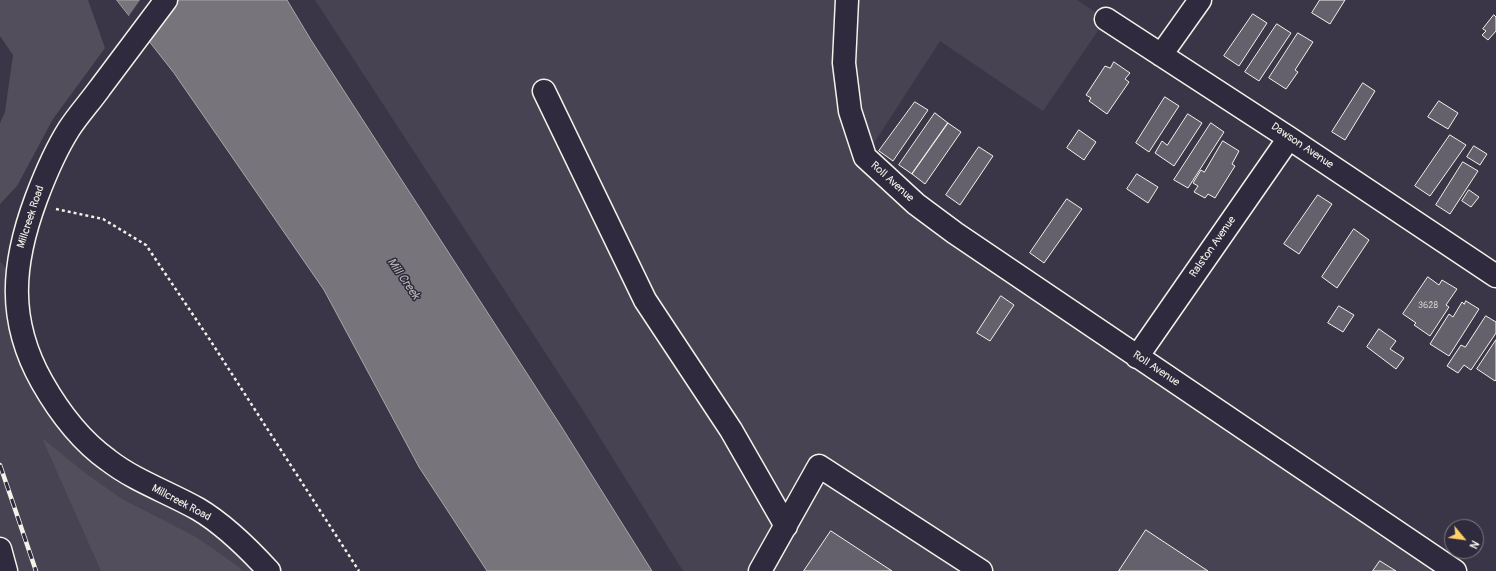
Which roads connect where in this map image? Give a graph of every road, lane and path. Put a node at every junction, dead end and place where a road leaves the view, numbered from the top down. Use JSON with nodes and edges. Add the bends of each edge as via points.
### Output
{"nodes":[{"id":1,"x":166,"y":0,"type":"edge"},
{"id":2,"x":846,"y":0,"type":"edge"},
{"id":3,"x":1200,"y":0,"type":"edge"},
{"id":4,"x":1106,"y":19,"type":"dead end"},
{"id":5,"x":1161,"y":55,"type":"junction"},
{"id":6,"x":544,"y":92,"type":"dead end"},
{"id":7,"x":1289,"y":138,"type":"junction"},
{"id":8,"x":53,"y":208,"type":"dead end"},
{"id":9,"x":1496,"y":276,"type":"edge"},
{"id":10,"x":1137,"y":357,"type":"junction"},
{"id":11,"x":786,"y":526,"type":"junction"},
{"id":12,"x":0,"y":549,"type":"edge"},
{"id":13,"x":6,"y":571,"type":"edge"},
{"id":14,"x":270,"y":571,"type":"edge"},
{"id":15,"x":359,"y":571,"type":"edge"},
{"id":16,"x":760,"y":571,"type":"edge"},
{"id":17,"x":981,"y":571,"type":"edge"},
{"id":18,"x":1455,"y":571,"type":"edge"}],
"edges":[{"from":1,"to":14,"type":"street","name":"Millcreek Road","via":[[69,130],[44,179],[29,217],[20,250],[16,281],[18,312],[25,342],[36,371],[57,407],[83,439],[106,460],[132,477],[211,518],[248,548]]},
{"from":2,"to":10,"type":"street","name":"Roll Avenue","via":[[844,63],[850,111],[865,157],[916,204],[954,233]]},
{"from":3,"to":5,"type":"street"},
{"from":4,"to":5,"type":"street","name":"Dawson Avenue"},
{"from":5,"to":7,"type":"street","name":"Dawson Avenue"},
{"from":6,"to":11,"type":"street","via":[[645,300],[731,430]]},
{"from":7,"to":9,"type":"street","name":"Dawson Avenue"},
{"from":7,"to":10,"type":"street","name":"Ralston Avenue"},
{"from":8,"to":15,"type":"path","via":[[103,220],[146,245]]},
{"from":10,"to":18,"type":"street","name":"Roll Avenue"},
{"from":11,"to":16,"type":"street"},
{"from":11,"to":17,"type":"street","via":[[819,466]]},
{"from":12,"to":13,"type":"street"}]}
